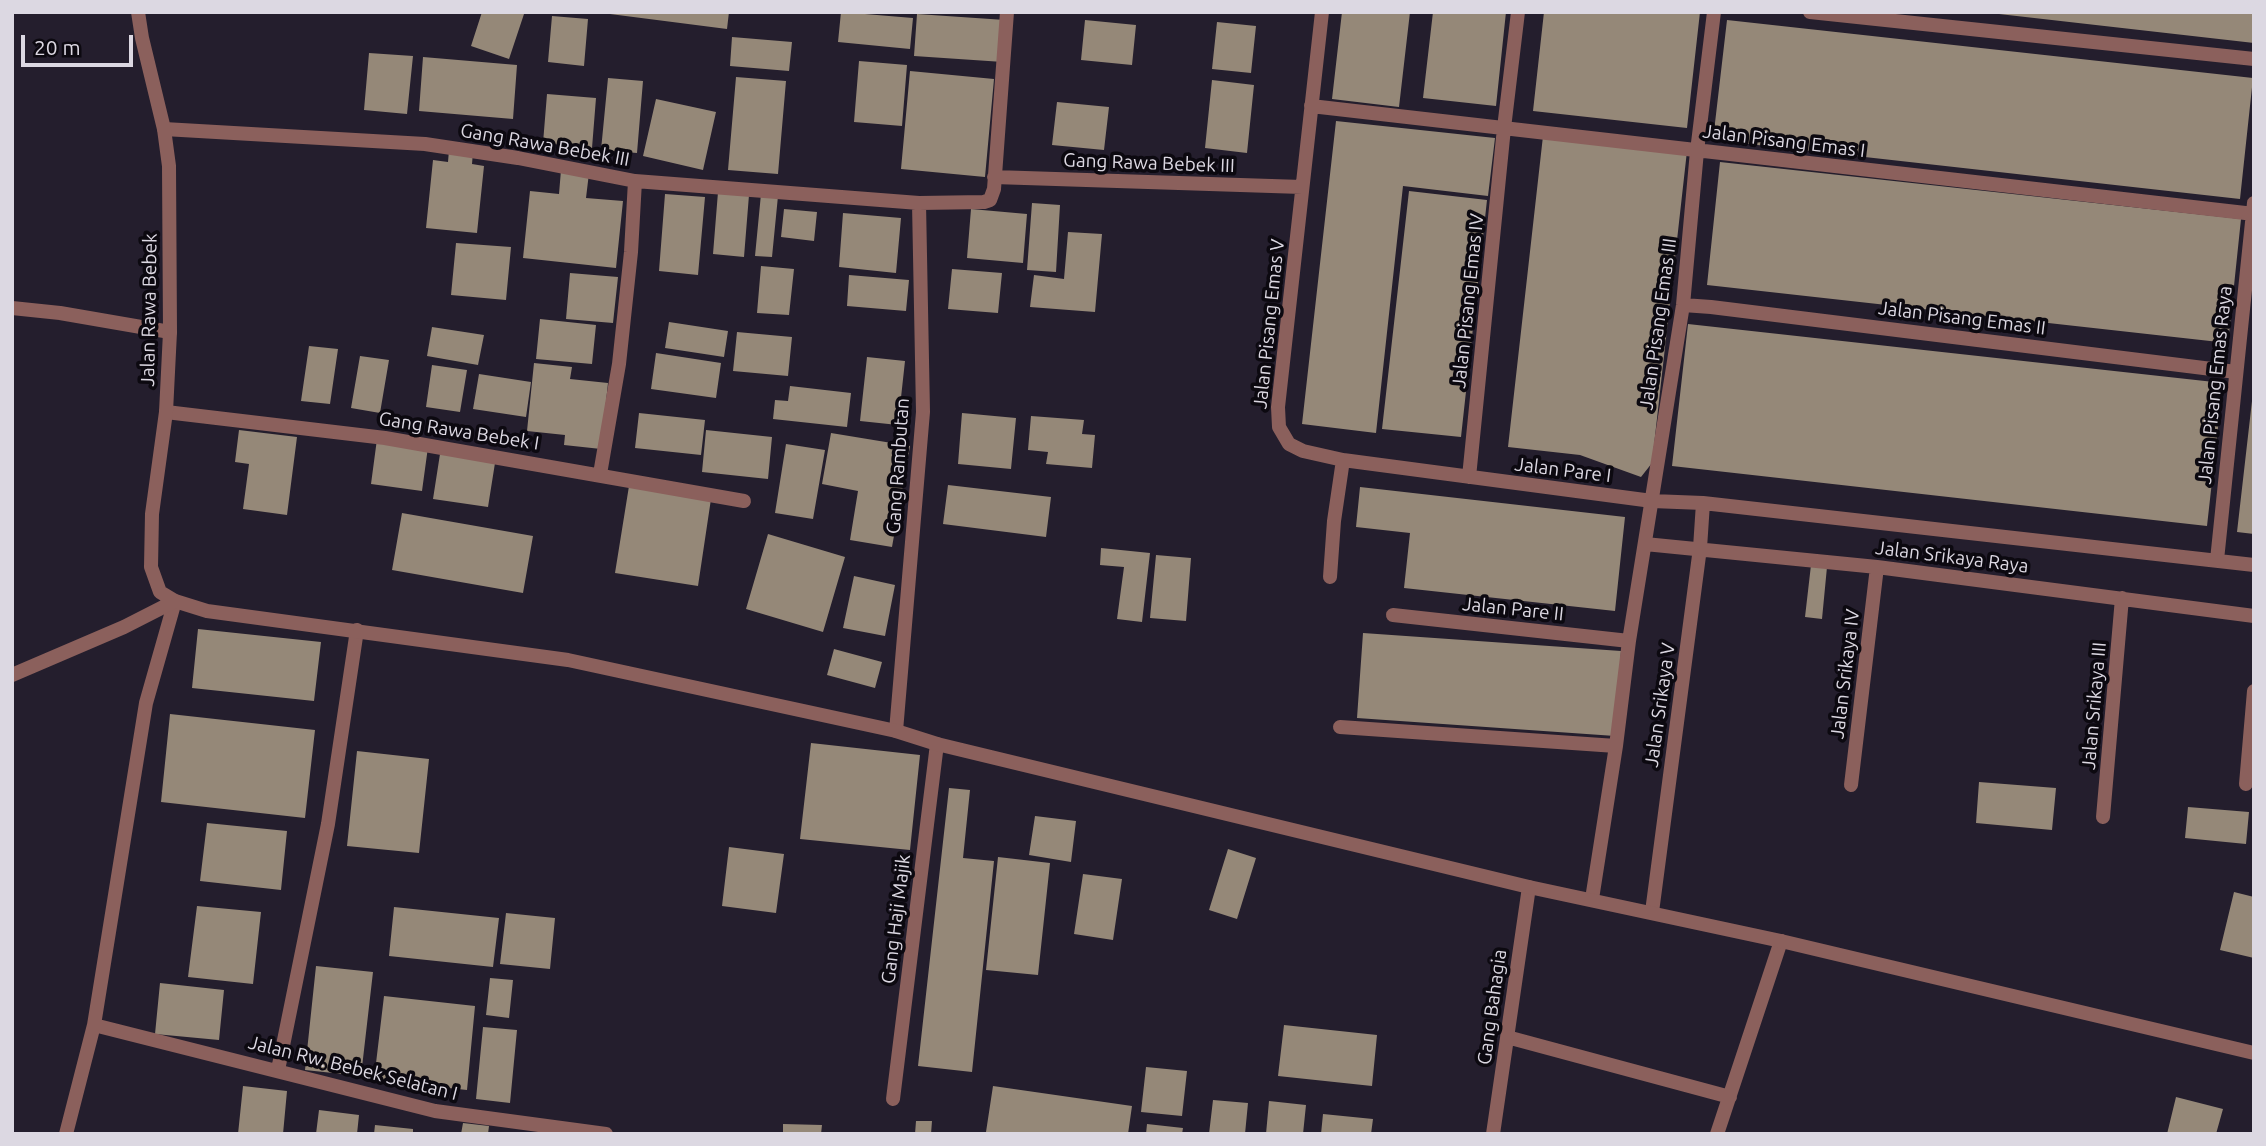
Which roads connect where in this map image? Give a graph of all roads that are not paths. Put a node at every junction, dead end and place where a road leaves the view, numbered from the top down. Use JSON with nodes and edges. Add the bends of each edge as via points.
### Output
{"nodes":[{"id":1,"x":138,"y":12,"type":"edge"},
{"id":2,"x":1007,"y":12,"type":"edge"},
{"id":3,"x":1322,"y":12,"type":"edge"},
{"id":4,"x":1518,"y":12,"type":"edge"},
{"id":5,"x":1714,"y":12,"type":"edge"},
{"id":6,"x":1810,"y":12,"type":"edge"},
{"id":7,"x":2254,"y":59,"type":"edge"},
{"id":8,"x":1311,"y":106,"type":"junction"},
{"id":9,"x":1504,"y":128,"type":"junction"},
{"id":10,"x":164,"y":129,"type":"junction"},
{"id":11,"x":1697,"y":150,"type":"junction"},
{"id":12,"x":994,"y":177,"type":"junction"},
{"id":13,"x":635,"y":181,"type":"junction"},
{"id":14,"x":1302,"y":187,"type":"junction"},
{"id":15,"x":919,"y":203,"type":"junction"},
{"id":16,"x":2253,"y":210,"type":"edge"},
{"id":17,"x":1683,"y":305,"type":"junction"},
{"id":18,"x":12,"y":308,"type":"edge"},
{"id":19,"x":170,"y":332,"type":"junction"},
{"id":20,"x":2236,"y":372,"type":"junction"},
{"id":21,"x":166,"y":412,"type":"junction"},
{"id":22,"x":1343,"y":460,"type":"junction"},
{"id":23,"x":600,"y":474,"type":"junction"},
{"id":24,"x":1469,"y":477,"type":"junction"},
{"id":25,"x":744,"y":501,"type":"dead end"},
{"id":26,"x":1652,"y":501,"type":"junction"},
{"id":27,"x":1703,"y":503,"type":"junction"},
{"id":28,"x":1645,"y":544,"type":"junction"},
{"id":29,"x":1700,"y":548,"type":"junction"},
{"id":30,"x":2217,"y":560,"type":"junction"},
{"id":31,"x":2254,"y":565,"type":"edge"},
{"id":32,"x":1877,"y":567,"type":"junction"},
{"id":33,"x":1330,"y":577,"type":"dead end"},
{"id":34,"x":2122,"y":598,"type":"junction"},
{"id":35,"x":175,"y":601,"type":"junction"},
{"id":36,"x":1393,"y":615,"type":"dead end"},
{"id":37,"x":2254,"y":615,"type":"edge"},
{"id":38,"x":357,"y":630,"type":"junction"},
{"id":39,"x":1629,"y":641,"type":"junction"},
{"id":40,"x":12,"y":674,"type":"edge"},
{"id":41,"x":2254,"y":691,"type":"edge"},
{"id":42,"x":1340,"y":727,"type":"dead end"},
{"id":43,"x":896,"y":731,"type":"junction"},
{"id":44,"x":937,"y":744,"type":"junction"},
{"id":45,"x":1616,"y":747,"type":"junction"},
{"id":46,"x":2246,"y":784,"type":"dead end"},
{"id":47,"x":1851,"y":785,"type":"dead end"},
{"id":48,"x":2103,"y":817,"type":"dead end"},
{"id":49,"x":1529,"y":887,"type":"junction"},
{"id":50,"x":1591,"y":899,"type":"junction"},
{"id":51,"x":1652,"y":912,"type":"junction"},
{"id":52,"x":1781,"y":941,"type":"junction"},
{"id":53,"x":94,"y":1025,"type":"junction"},
{"id":54,"x":1507,"y":1037,"type":"junction"},
{"id":55,"x":2254,"y":1053,"type":"edge"},
{"id":56,"x":278,"y":1070,"type":"junction"},
{"id":57,"x":1730,"y":1097,"type":"junction"},
{"id":58,"x":892,"y":1099,"type":"dead end"},
{"id":59,"x":66,"y":1134,"type":"edge"},
{"id":60,"x":606,"y":1134,"type":"edge"},
{"id":61,"x":1493,"y":1134,"type":"edge"},
{"id":62,"x":1717,"y":1134,"type":"edge"}],
"edges":[{"from":1,"to":10,"type":"street","name":"Jalan Rawa Bebek"},
{"from":2,"to":12,"type":"street"},
{"from":3,"to":8,"type":"street","name":"Jalan Pisang Emas V"},
{"from":4,"to":9,"type":"street","name":"Jalan Pisang Emas IV"},
{"from":5,"to":11,"type":"street","name":"Jalan Pisang Emas III"},
{"from":6,"to":7,"type":"street"},
{"from":8,"to":9,"type":"street","name":"Jalan Pisang Emas I"},
{"from":8,"to":14,"type":"street","name":"Jalan Pisang Emas V"},
{"from":9,"to":11,"type":"street","name":"Jalan Pisang Emas I"},
{"from":9,"to":24,"type":"street","name":"Jalan Pisang Emas IV"},
{"from":10,"to":13,"type":"street","name":"Gang Rawa Bebek III","via":[[425,144]]},
{"from":10,"to":19,"type":"street","name":"Jalan Rawa Bebek","via":[[169,166]]},
{"from":11,"to":16,"type":"street","name":"Jalan Pisang Emas I"},
{"from":11,"to":17,"type":"street","name":"Jalan Pisang Emas III"},
{"from":12,"to":14,"type":"street","name":"Gang Rawa Bebek III"},
{"from":12,"to":15,"type":"street","name":"Gang Rawa Bebek III","via":[[993,195],[984,202]]},
{"from":13,"to":15,"type":"street","name":"Gang Rawa Bebek III"},
{"from":13,"to":23,"type":"street","via":[[619,363]]},
{"from":14,"to":22,"type":"street","name":"Jalan Pisang Emas V","via":[[1279,427],[1289,444],[1303,452]]},
{"from":15,"to":43,"type":"street","name":"Gang Rambutan","via":[[923,412]]},
{"from":16,"to":20,"type":"street","name":"Jalan Pisang Emas Raya"},
{"from":17,"to":20,"type":"street","name":"Jalan Pisang Emas II"},
{"from":17,"to":26,"type":"street","name":"Jalan Pisang Emas III"},
{"from":18,"to":19,"type":"street"},
{"from":19,"to":21,"type":"street","name":"Jalan Rawa Bebek"},
{"from":20,"to":30,"type":"street","name":"Jalan Pisang Emas Raya"},
{"from":21,"to":23,"type":"street","name":"Gang Rawa Bebek I","via":[[385,438]]},
{"from":21,"to":35,"type":"street","name":"Jalan Rawa Bebek","via":[[152,513],[151,566],[160,592]]},
{"from":22,"to":24,"type":"street","name":"Jalan Pisang Emas V"},
{"from":22,"to":33,"type":"street"},
{"from":23,"to":25,"type":"street","name":"Gang Rawa Bebek I"},
{"from":24,"to":26,"type":"street","name":"Jalan Pare I"},
{"from":26,"to":27,"type":"street","name":"Jalan Srikaya Raya"},
{"from":26,"to":28,"type":"street","name":"Jalan Srikaya V"},
{"from":27,"to":29,"type":"street","name":"Jalan Srikaya V"},
{"from":27,"to":30,"type":"street","name":"Jalan Srikaya Raya"},
{"from":28,"to":29,"type":"street","name":"Jalan Srikaya Raya"},
{"from":28,"to":39,"type":"street","name":"Jalan Srikaya V"},
{"from":29,"to":32,"type":"street","name":"Jalan Srikaya Raya"},
{"from":29,"to":51,"type":"street","name":"Jalan Srikaya V"},
{"from":30,"to":31,"type":"street","name":"Jalan Srikaya Raya"},
{"from":32,"to":34,"type":"street","name":"Jalan Srikaya Raya"},
{"from":32,"to":47,"type":"street","name":"Jalan Srikaya IV"},
{"from":34,"to":37,"type":"street","name":"Jalan Srikaya Raya"},
{"from":34,"to":48,"type":"street","name":"Jalan Srikaya III"},
{"from":35,"to":38,"type":"street","via":[[206,611]]},
{"from":35,"to":40,"type":"street"},
{"from":35,"to":53,"type":"street","via":[[146,703]]},
{"from":36,"to":39,"type":"street","name":"Jalan Pare II"},
{"from":38,"to":43,"type":"street","via":[[568,660]]},
{"from":38,"to":56,"type":"street","via":[[328,824]]},
{"from":39,"to":45,"type":"street","name":"Jalan Srikaya V"},
{"from":41,"to":46,"type":"street"},
{"from":42,"to":45,"type":"street"},
{"from":43,"to":44,"type":"street"},
{"from":44,"to":49,"type":"street"},
{"from":44,"to":58,"type":"street","name":"Gang Haji Majik"},
{"from":45,"to":50,"type":"street","name":"Jalan Srikaya V"},
{"from":49,"to":50,"type":"street"},
{"from":49,"to":54,"type":"street","name":"Gang Bahagia"},
{"from":50,"to":51,"type":"street"},
{"from":51,"to":52,"type":"street"},
{"from":52,"to":55,"type":"street"},
{"from":52,"to":57,"type":"street"},
{"from":53,"to":56,"type":"street","name":"Jalan Rw. Bebek Selatan I"},
{"from":53,"to":59,"type":"street"},
{"from":54,"to":57,"type":"street"},
{"from":54,"to":61,"type":"street","name":"Gang Bahagia"},
{"from":56,"to":60,"type":"street","name":"Jalan Rw. Bebek Selatan I","via":[[435,1111]]},
{"from":57,"to":62,"type":"street"}]}
